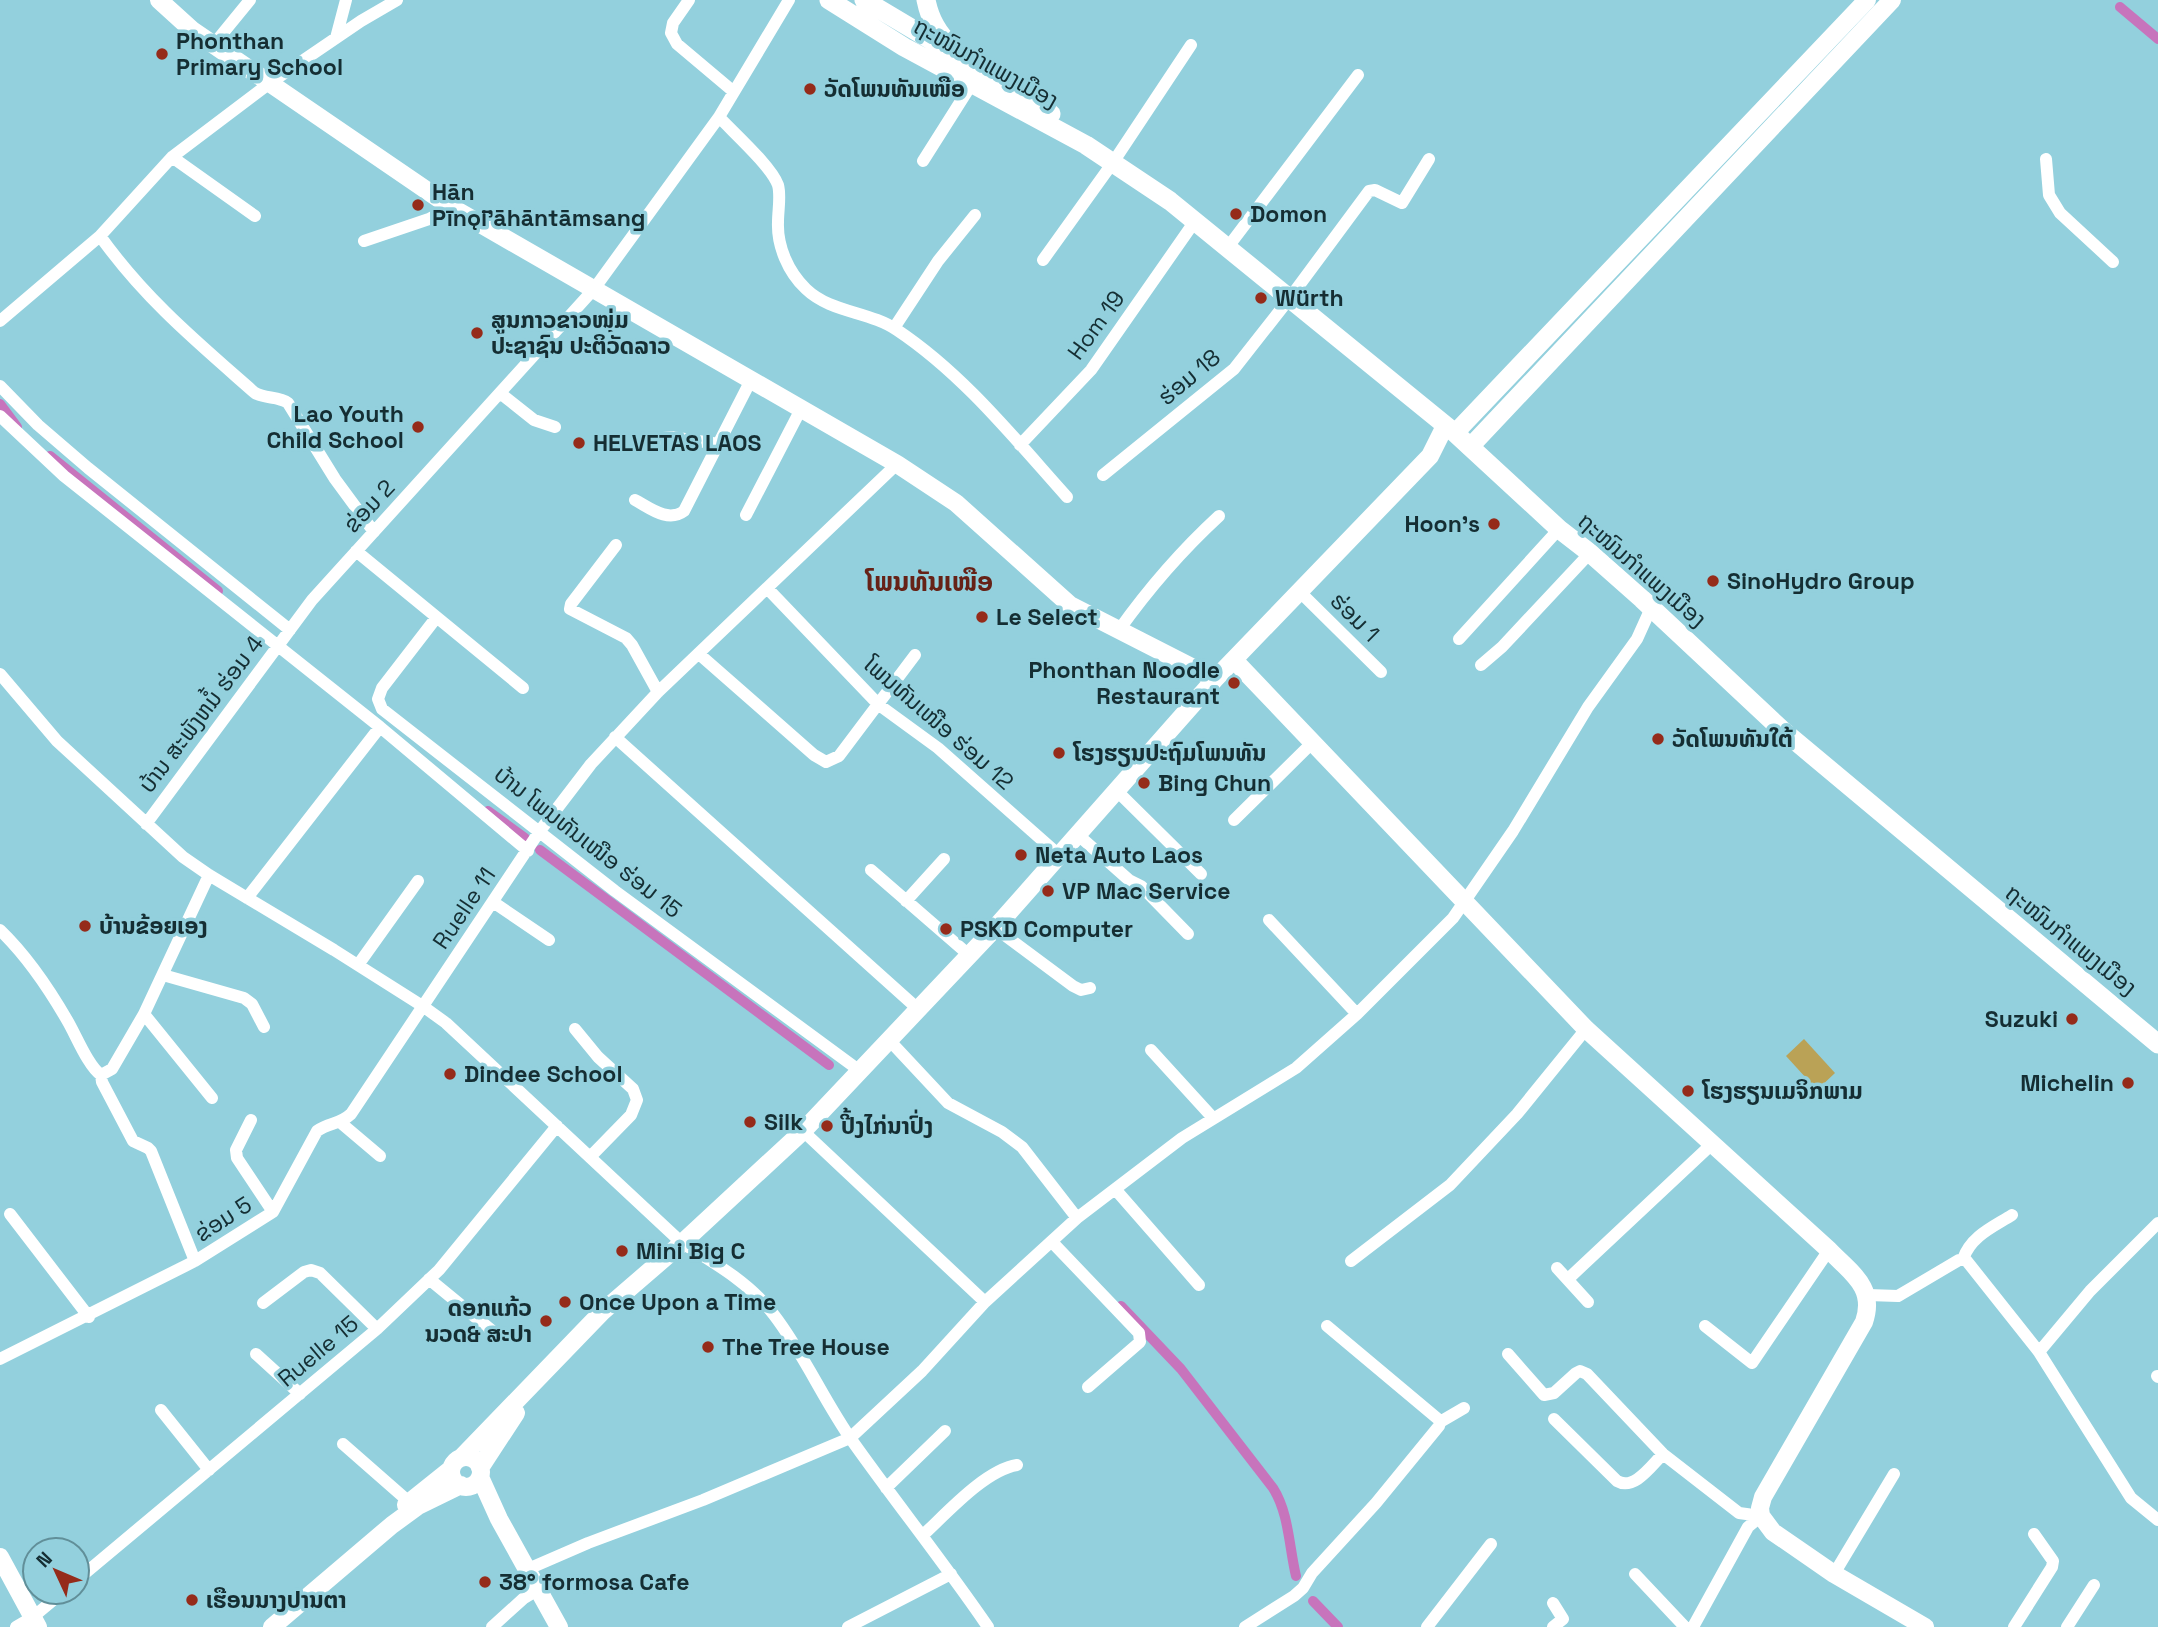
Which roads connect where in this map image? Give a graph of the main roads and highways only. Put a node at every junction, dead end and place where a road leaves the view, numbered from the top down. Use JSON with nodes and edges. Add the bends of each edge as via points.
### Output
{"nodes":[{"id":1,"x":829,"y":0,"type":"edge"},
{"id":2,"x":926,"y":0,"type":"edge"},
{"id":3,"x":865,"y":8,"type":"edge"},
{"id":4,"x":886,"y":25,"type":"junction"},
{"id":5,"x":968,"y":62,"type":"junction"},
{"id":6,"x":1086,"y":145,"type":"junction"},
{"id":7,"x":2158,"y":1044,"type":"edge"}],
"edges":[{"from":1,"to":3,"type":"main road","name":"ຖະໜົນກຳແພງເມືອງ"},
{"from":2,"to":5,"type":"main road","via":[[937,30]]},
{"from":3,"to":4,"type":"main road","name":"ຖະໜົນກຳແພງເມືອງ"},
{"from":4,"to":5,"type":"main road","name":"ຖະໜົນກຳແພງເມືອງ"},
{"from":4,"to":6,"type":"main road","name":"ຖະໜົນກຳແພງເມືອງ","via":[[973,82]]},
{"from":5,"to":6,"type":"main road","name":"ຖະໜົນກຳແພງເມືອງ","via":[[1053,115]]},
{"from":6,"to":7,"type":"main road","name":"ຖະໜົນກຳແພງເມືອງ","via":[[1195,221],[1450,430],[1781,729]]}]}
